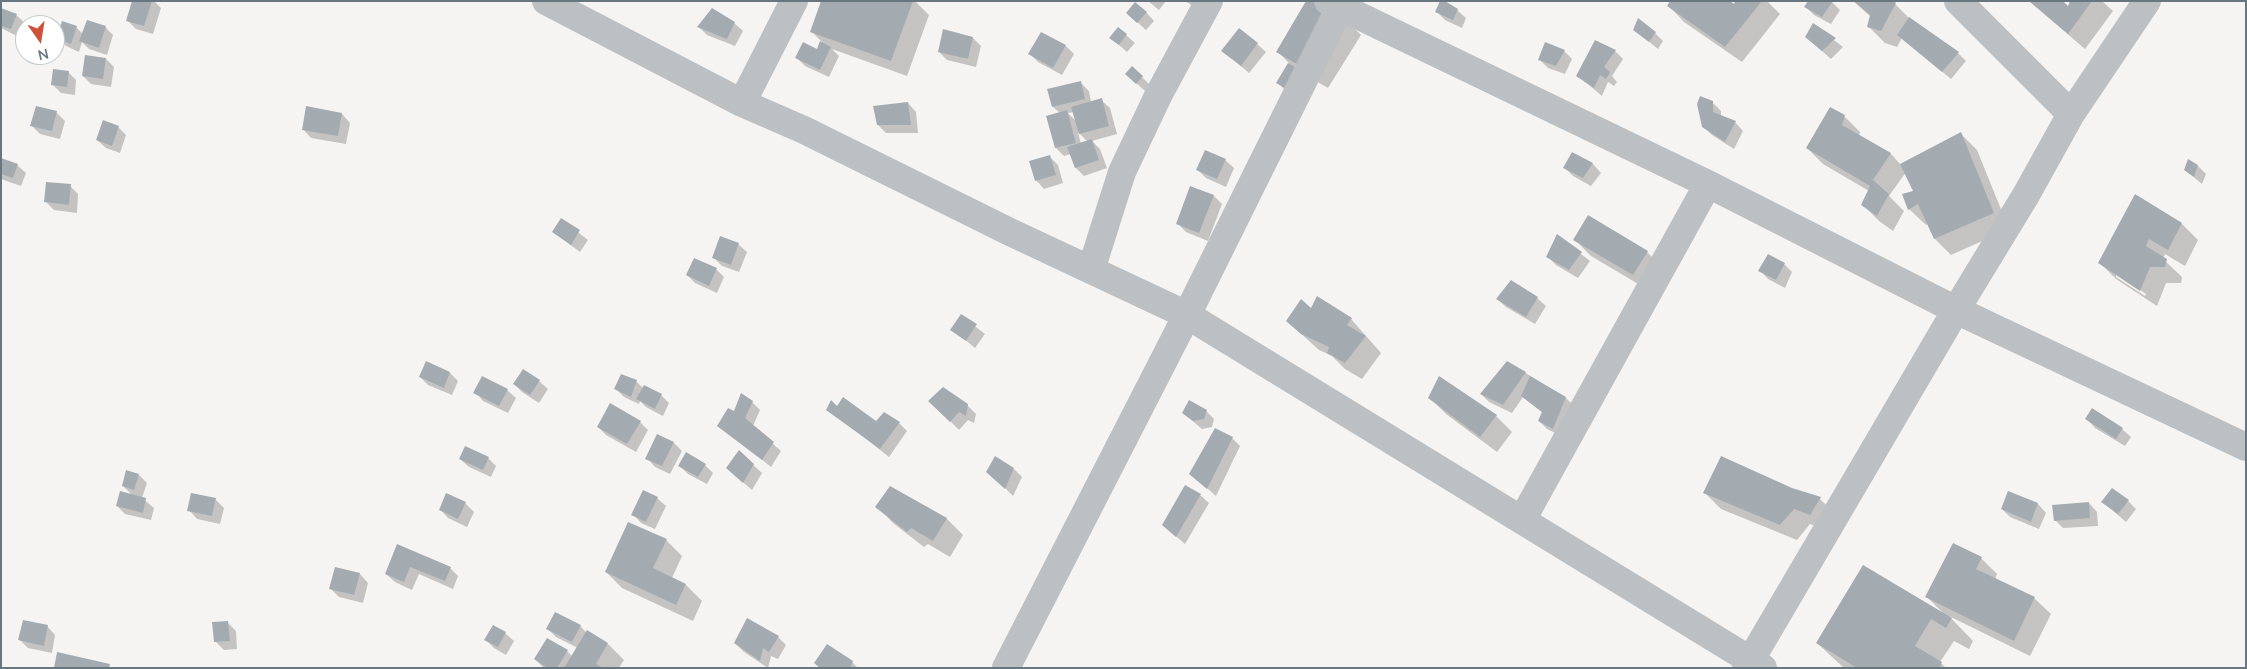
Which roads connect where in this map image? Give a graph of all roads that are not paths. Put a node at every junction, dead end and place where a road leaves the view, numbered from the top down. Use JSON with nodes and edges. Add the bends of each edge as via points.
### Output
{"nodes":[{"id":1,"x":546,"y":1,"type":"edge"},
{"id":2,"x":794,"y":1,"type":"edge"},
{"id":3,"x":1210,"y":1,"type":"edge"},
{"id":4,"x":1958,"y":1,"type":"edge"},
{"id":5,"x":2147,"y":1,"type":"edge"},
{"id":6,"x":1336,"y":3,"type":"edge"},
{"id":7,"x":742,"y":103,"type":"junction"},
{"id":8,"x":2071,"y":114,"type":"junction"},
{"id":9,"x":1708,"y":184,"type":"junction"},
{"id":10,"x":1091,"y":270,"type":"junction"},
{"id":11,"x":1956,"y":310,"type":"junction"},
{"id":12,"x":1187,"y":315,"type":"junction"},
{"id":13,"x":2246,"y":447,"type":"edge"},
{"id":14,"x":1522,"y":520,"type":"junction"},
{"id":15,"x":1753,"y":665,"type":"edge"},
{"id":16,"x":1006,"y":668,"type":"edge"}],
"edges":[{"from":1,"to":7,"type":"street"},
{"from":2,"to":7,"type":"street"},
{"from":3,"to":10,"type":"street","via":[[1158,96],[1122,172]]},
{"from":4,"to":8,"type":"street"},
{"from":5,"to":8,"type":"street"},
{"from":6,"to":9,"type":"street"},
{"from":6,"to":12,"type":"street"},
{"from":7,"to":10,"type":"street"},
{"from":8,"to":11,"type":"street"},
{"from":9,"to":11,"type":"street"},
{"from":9,"to":14,"type":"street"},
{"from":10,"to":12,"type":"street"},
{"from":11,"to":13,"type":"street"},
{"from":11,"to":15,"type":"street"},
{"from":12,"to":14,"type":"street"},
{"from":12,"to":16,"type":"street"},
{"from":14,"to":15,"type":"street"}]}
